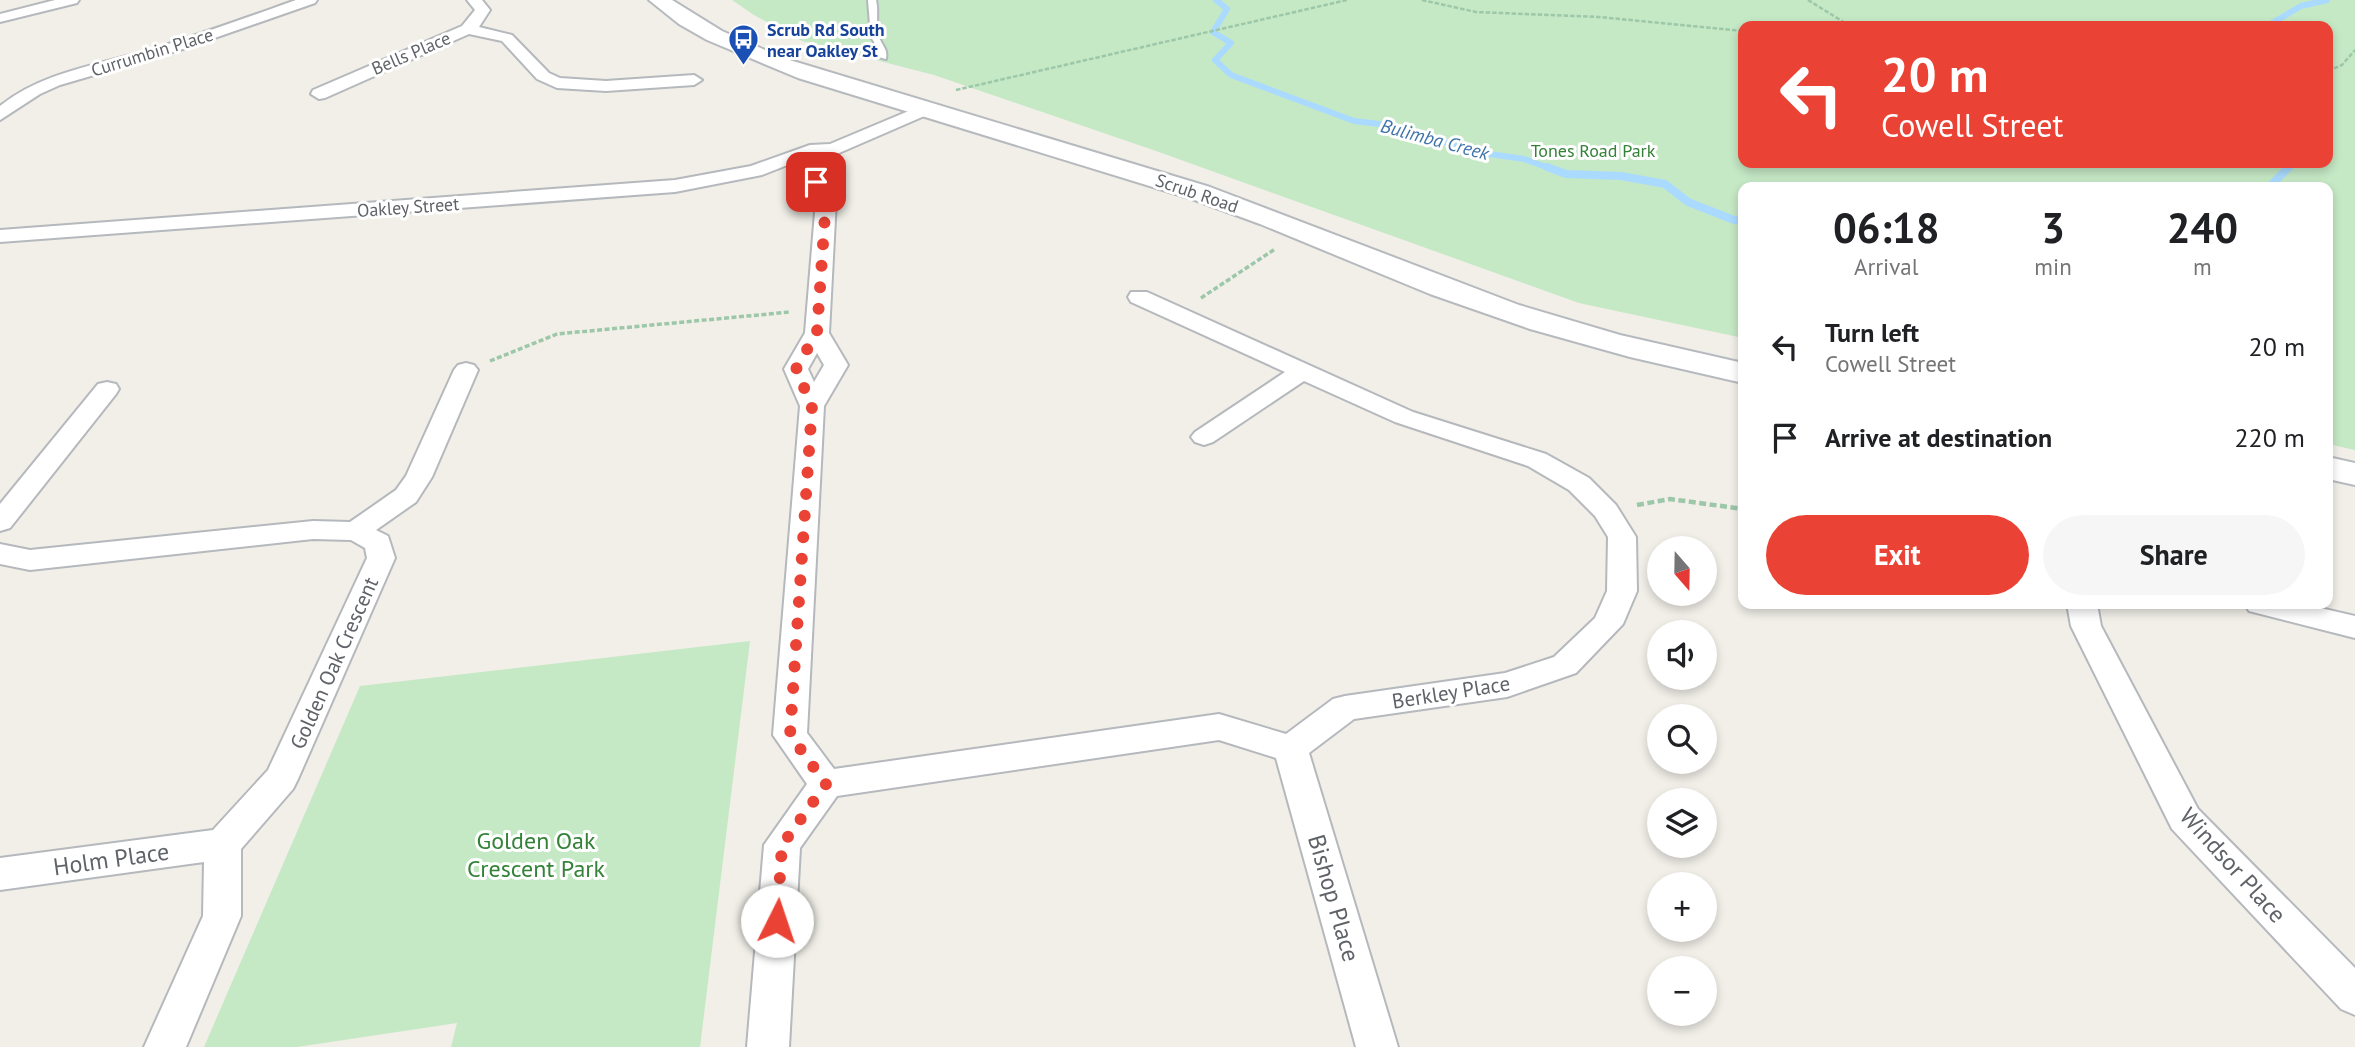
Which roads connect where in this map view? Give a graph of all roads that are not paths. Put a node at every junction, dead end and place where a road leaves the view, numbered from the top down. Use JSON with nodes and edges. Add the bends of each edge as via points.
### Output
{"nodes":[{"id":1,"x":72,"y":0,"type":"edge"},
{"id":2,"x":310,"y":0,"type":"edge"},
{"id":3,"x":474,"y":0,"type":"edge"},
{"id":4,"x":659,"y":0,"type":"edge"},
{"id":5,"x":872,"y":0,"type":"edge"},
{"id":6,"x":0,"y":18,"type":"edge"},
{"id":7,"x":467,"y":29,"type":"junction"},
{"id":8,"x":883,"y":58,"type":"dead end"},
{"id":9,"x":694,"y":80,"type":"dead end"},
{"id":10,"x":319,"y":94,"type":"dead end"},
{"id":11,"x":912,"y":107,"type":"junction"},
{"id":12,"x":0,"y":115,"type":"edge"},
{"id":13,"x":816,"y":182,"type":"dead end"},
{"id":14,"x":0,"y":236,"type":"edge"},
{"id":15,"x":1139,"y":297,"type":"dead end"},
{"id":16,"x":818,"y":321,"type":"junction"},
{"id":17,"x":466,"y":370,"type":"road end"},
{"id":18,"x":1303,"y":371,"type":"junction"},
{"id":19,"x":1738,"y":372,"type":"edge"},
{"id":20,"x":107,"y":389,"type":"dead end"},
{"id":21,"x":812,"y":406,"type":"junction"},
{"id":22,"x":1204,"y":436,"type":"dead end"},
{"id":23,"x":2333,"y":469,"type":"edge"},
{"id":24,"x":2355,"y":474,"type":"edge"},
{"id":25,"x":0,"y":522,"type":"edge"},
{"id":26,"x":356,"y":531,"type":"junction"},
{"id":27,"x":0,"y":554,"type":"edge"},
{"id":28,"x":2083,"y":609,"type":"edge"},
{"id":29,"x":2281,"y":609,"type":"edge"},
{"id":30,"x":2355,"y":627,"type":"edge"},
{"id":31,"x":1291,"y":749,"type":"junction"},
{"id":32,"x":826,"y":784,"type":"junction"},
{"id":33,"x":223,"y":844,"type":"junction"},
{"id":34,"x":0,"y":874,"type":"edge"},
{"id":35,"x":2355,"y":996,"type":"edge"},
{"id":36,"x":165,"y":1047,"type":"edge"},
{"id":37,"x":768,"y":1047,"type":"edge"},
{"id":38,"x":1377,"y":1047,"type":"edge"}],
"edges":[{"from":1,"to":6,"type":"street"},
{"from":2,"to":12,"type":"street","name":"Currumbin Place","via":[[45,86]]},
{"from":3,"to":7,"type":"street","name":"Bells Place","via":[[483,10]]},
{"from":4,"to":11,"type":"street","name":"Scrub Road","via":[[715,38],[786,67]]},
{"from":5,"to":8,"type":"lane","via":[[873,33]]},
{"from":7,"to":9,"type":"street","via":[[507,38],[542,76],[557,83],[606,86]]},
{"from":7,"to":10,"type":"street","name":"Bells Place"},
{"from":11,"to":14,"type":"street","name":"Oakley Street","via":[[834,149],[810,150],[755,171],[675,186]]},
{"from":11,"to":19,"type":"street","name":"Scrub Road","via":[[1205,194],[1475,300],[1629,347]]},
{"from":13,"to":16,"type":"street","via":[[826,200]]},
{"from":15,"to":18,"type":"street","name":"Berkley Place"},
{"from":16,"to":21,"type":"street","via":[[796,369]]},
{"from":16,"to":21,"type":"street","via":[[836,365]]},
{"from":17,"to":26,"type":"street","via":[[419,477],[406,496]]},
{"from":18,"to":22,"type":"street"},
{"from":18,"to":31,"type":"street","name":"Berkley Place","via":[[1404,417],[1537,460],[1579,485],[1606,511],[1622,537],[1622,591],[1608,624],[1565,665],[1507,685],[1345,708]]},
{"from":20,"to":25,"type":"street"},
{"from":21,"to":32,"type":"street","via":[[790,735]]},
{"from":23,"to":24,"type":"street"},
{"from":26,"to":27,"type":"street","via":[[313,530],[30,560]]},
{"from":26,"to":33,"type":"street","name":"Golden Oak Crescent","via":[[378,543],[381,558],[281,779]]},
{"from":28,"to":35,"type":"street","name":"Windsor Place","via":[[2086,626],[2185,819]]},
{"from":29,"to":30,"type":"street"},
{"from":31,"to":32,"type":"street","via":[[1219,727]]},
{"from":31,"to":38,"type":"street","name":"Bishop Place"},
{"from":32,"to":37,"type":"street","via":[[782,845]]},
{"from":33,"to":34,"type":"street","name":"Holm Place"},
{"from":33,"to":36,"type":"street","via":[[222,916]]}]}
